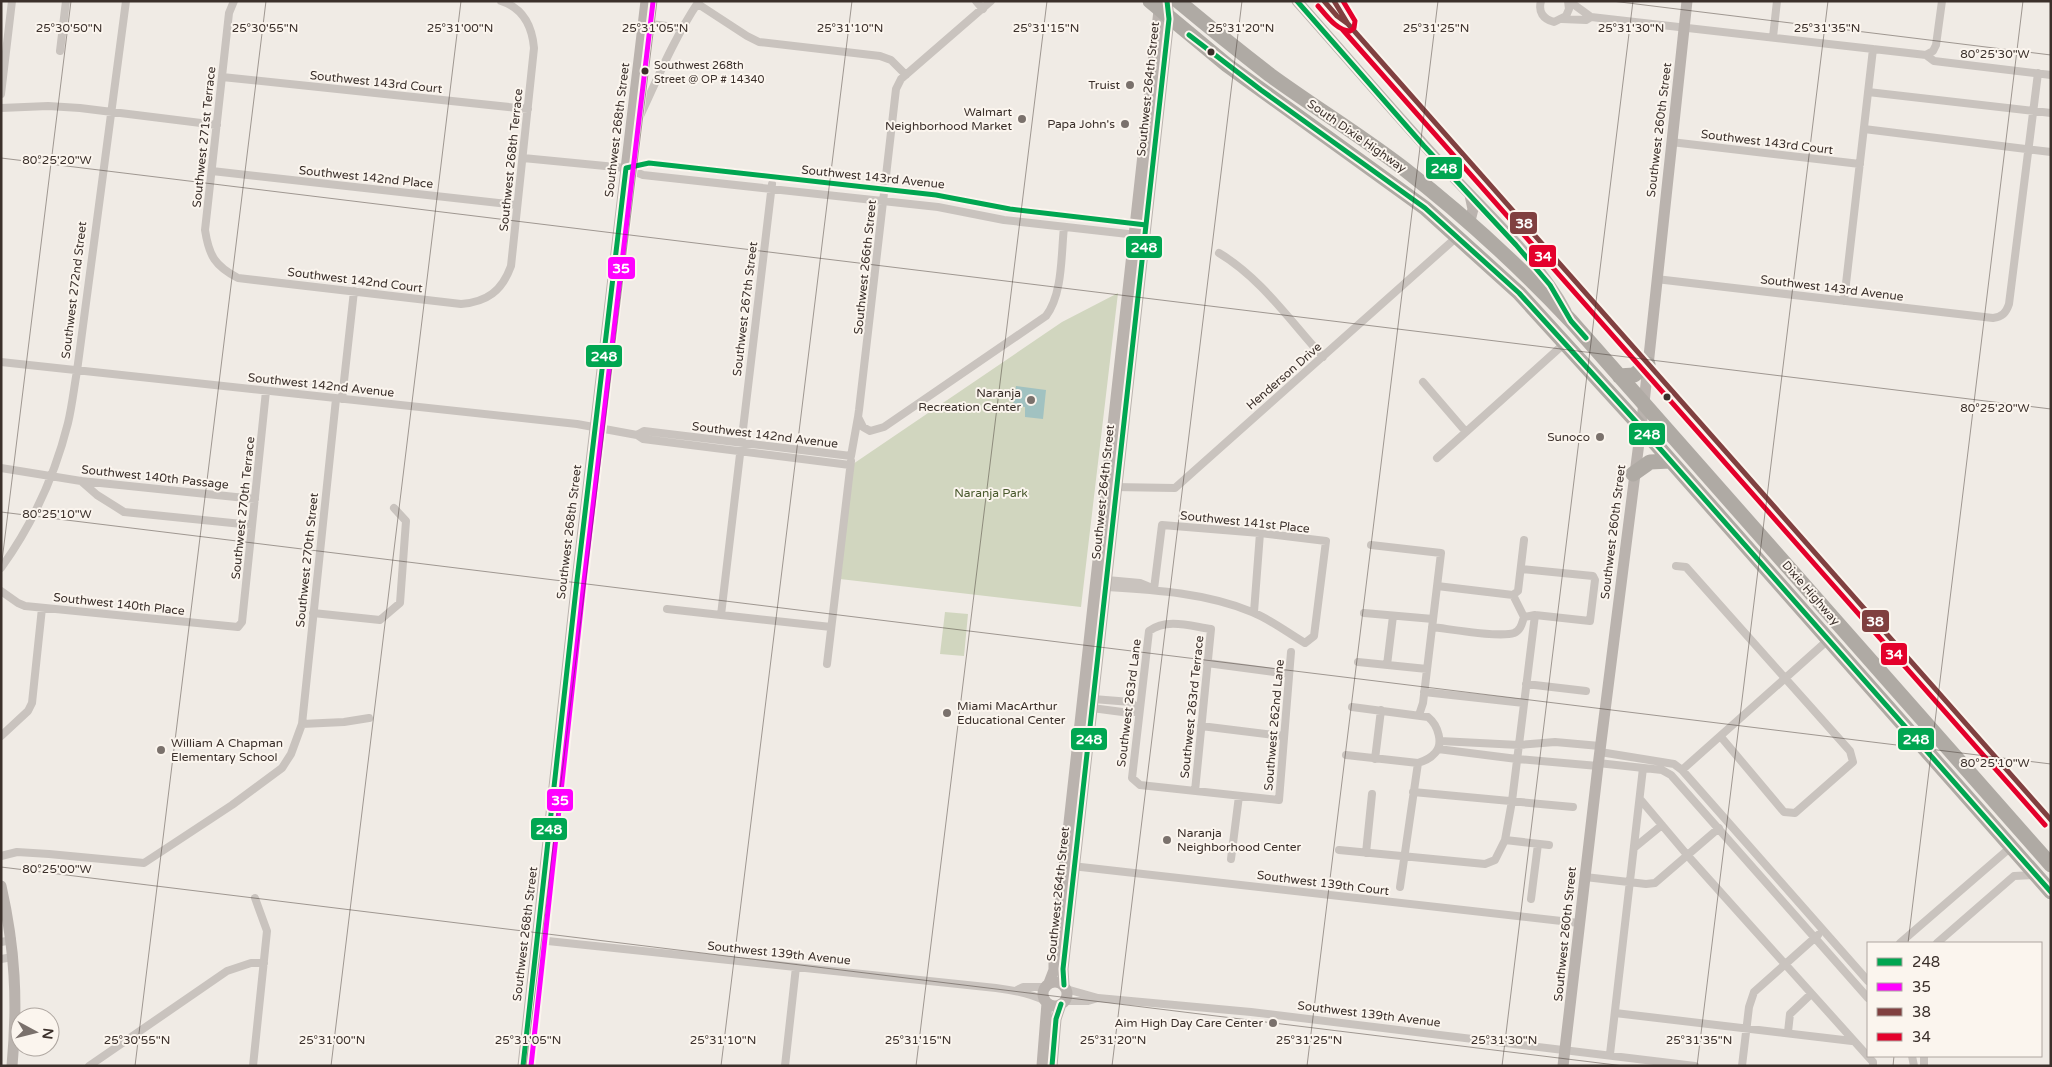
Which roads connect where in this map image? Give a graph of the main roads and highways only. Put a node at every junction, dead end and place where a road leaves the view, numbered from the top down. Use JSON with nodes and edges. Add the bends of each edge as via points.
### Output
{"nodes":[{"id":1,"x":1178,"y":1,"type":"edge"},
{"id":2,"x":1162,"y":7,"type":"edge"},
{"id":3,"x":1470,"y":221,"type":"junction"},
{"id":4,"x":1458,"y":236,"type":"junction"},
{"id":5,"x":1571,"y":321,"type":"joint"},
{"id":6,"x":1648,"y":364,"type":"road end"},
{"id":7,"x":1619,"y":376,"type":"junction"},
{"id":8,"x":1670,"y":461,"type":"junction"},
{"id":9,"x":1633,"y":474,"type":"road end"},
{"id":10,"x":2051,"y":864,"type":"edge"},
{"id":11,"x":2051,"y":892,"type":"edge"}],
"edges":[{"from":1,"to":3,"type":"highway","name":"South Dixie Highway","via":[[1270,75],[1402,168]]},
{"from":2,"to":4,"type":"highway","name":"South Dixie Highway","via":[[1240,75],[1393,184]]},
{"from":3,"to":4,"type":"highway"},
{"from":3,"to":5,"type":"highway","name":"South Dixie Highway"},
{"from":4,"to":8,"type":"highway","name":"Dixie Highway","via":[[1519,293]]},
{"from":5,"to":7,"type":"highway","name":"Dixie Highway"},
{"from":6,"to":7,"type":"highway","via":[[1634,375]]},
{"from":7,"to":10,"type":"highway","name":"Dixie Highway"},
{"from":8,"to":9,"type":"highway","via":[[1650,462]]},
{"from":8,"to":11,"type":"highway","name":"Dixie Highway"}]}
